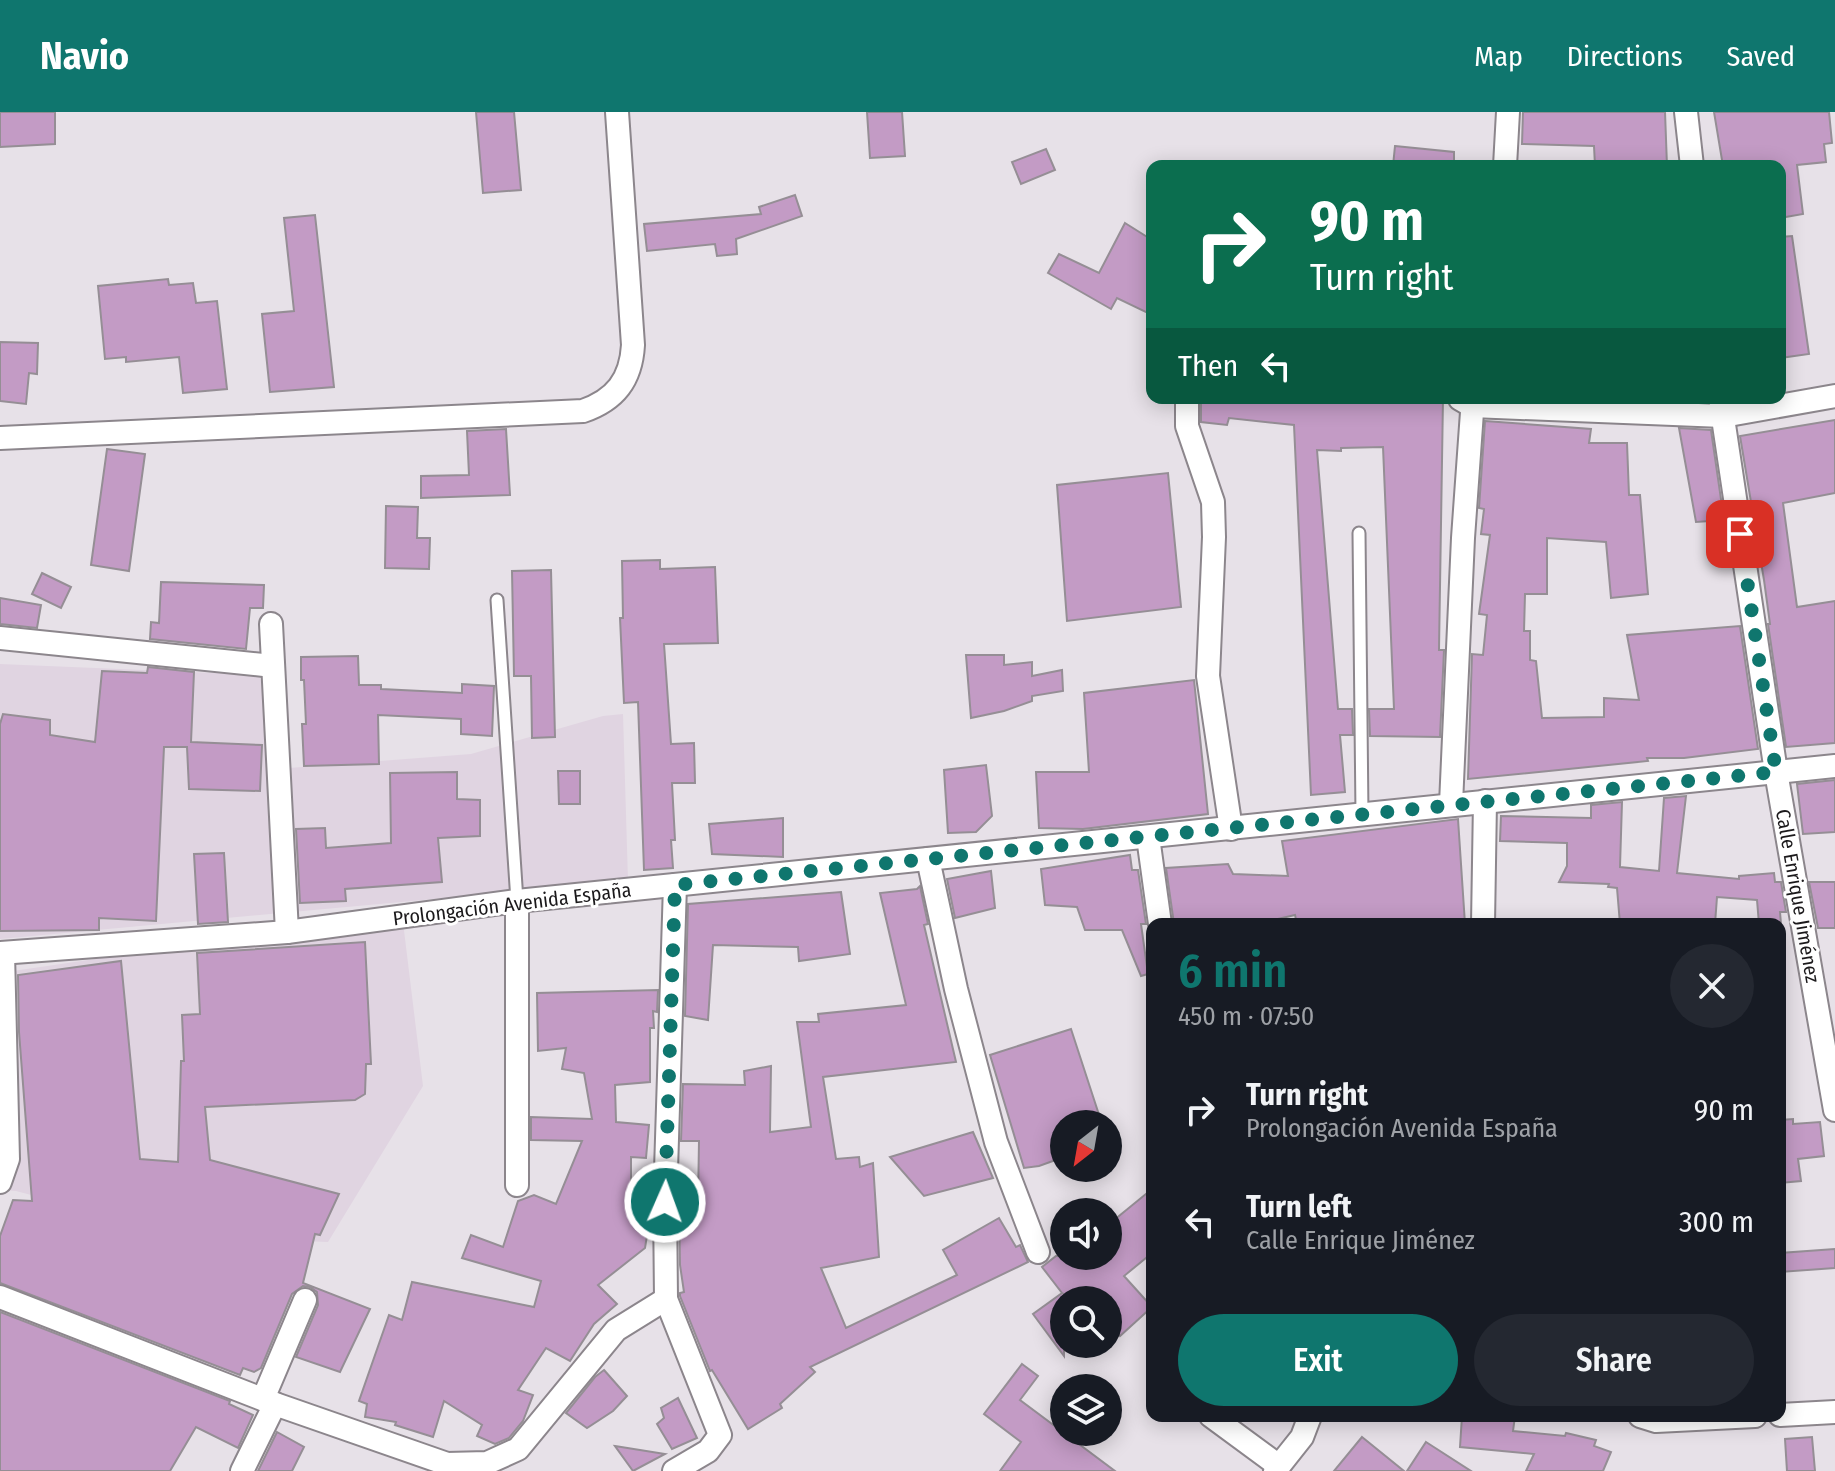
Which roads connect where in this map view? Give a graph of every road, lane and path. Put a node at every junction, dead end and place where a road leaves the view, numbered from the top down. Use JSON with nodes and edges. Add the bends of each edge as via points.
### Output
{"nodes":[{"id":1,"x":617,"y":112,"type":"edge"},
{"id":2,"x":1508,"y":112,"type":"edge"},
{"id":3,"x":1686,"y":112,"type":"edge"},
{"id":4,"x":1505,"y":160,"type":"edge"},
{"id":5,"x":1691,"y":160,"type":"edge"},
{"id":6,"x":1835,"y":396,"type":"edge"},
{"id":7,"x":1786,"y":401,"type":"edge"},
{"id":8,"x":1187,"y":404,"type":"edge"},
{"id":9,"x":1468,"y":404,"type":"edge"},
{"id":10,"x":1595,"y":404,"type":"edge"},
{"id":11,"x":1753,"y":404,"type":"edge"},
{"id":12,"x":1722,"y":407,"type":"edge"},
{"id":13,"x":0,"y":438,"type":"edge"},
{"id":14,"x":1359,"y":533,"type":"dead end"},
{"id":15,"x":497,"y":600,"type":"dead end"},
{"id":16,"x":271,"y":624,"type":"dead end"},
{"id":17,"x":0,"y":638,"type":"edge"},
{"id":18,"x":273,"y":666,"type":"junction"},
{"id":19,"x":1835,"y":766,"type":"edge"},
{"id":20,"x":1776,"y":772,"type":"junction"},
{"id":21,"x":1485,"y":801,"type":"junction"},
{"id":22,"x":1451,"y":804,"type":"junction"},
{"id":23,"x":1362,"y":814,"type":"junction"},
{"id":24,"x":1231,"y":829,"type":"junction"},
{"id":25,"x":1148,"y":837,"type":"junction"},
{"id":26,"x":928,"y":859,"type":"junction"},
{"id":27,"x":675,"y":885,"type":"junction"},
{"id":28,"x":517,"y":901,"type":"junction"},
{"id":29,"x":1159,"y":918,"type":"edge"},
{"id":30,"x":1483,"y":918,"type":"edge"},
{"id":31,"x":287,"y":932,"type":"junction"},
{"id":32,"x":2,"y":953,"type":"edge"},
{"id":33,"x":1835,"y":1110,"type":"edge"},
{"id":34,"x":0,"y":1182,"type":"edge"},
{"id":35,"x":517,"y":1185,"type":"dead end"},
{"id":36,"x":1038,"y":1252,"type":"dead end"},
{"id":37,"x":0,"y":1297,"type":"edge"},
{"id":38,"x":666,"y":1299,"type":"junction"},
{"id":39,"x":305,"y":1300,"type":"dead end"},
{"id":40,"x":269,"y":1402,"type":"junction"},
{"id":41,"x":1835,"y":1412,"type":"edge"},
{"id":42,"x":1786,"y":1415,"type":"edge"},
{"id":43,"x":1219,"y":1422,"type":"edge"},
{"id":44,"x":1308,"y":1422,"type":"edge"},
{"id":45,"x":1277,"y":1468,"type":"edge"},
{"id":46,"x":242,"y":1471,"type":"edge"},
{"id":47,"x":674,"y":1471,"type":"edge"}],
"edges":[{"from":1,"to":13,"type":"street","via":[[632,363],[620,387],[600,405],[583,411]]},
{"from":2,"to":4,"type":"street"},
{"from":3,"to":5,"type":"street"},
{"from":6,"to":7,"type":"street"},
{"from":8,"to":24,"type":"street","via":[[1187,426],[1213,502],[1208,676]]},
{"from":9,"to":22,"type":"street"},
{"from":10,"to":12,"type":"street"},
{"from":11,"to":12,"type":"street"},
{"from":12,"to":20,"type":"street","name":"Calle Enrique Jiménez"},
{"from":14,"to":23,"type":"lane"},
{"from":15,"to":28,"type":"lane"},
{"from":16,"to":18,"type":"street"},
{"from":17,"to":18,"type":"street"},
{"from":18,"to":31,"type":"street"},
{"from":19,"to":20,"type":"street","name":"Prolongación Avenida España"},
{"from":20,"to":21,"type":"street","name":"Prolongación Avenida España"},
{"from":20,"to":33,"type":"street","name":"Calle Enrique Jiménez"},
{"from":21,"to":22,"type":"street","name":"Prolongación Avenida España"},
{"from":21,"to":30,"type":"street"},
{"from":22,"to":23,"type":"street","name":"Prolongación Avenida España"},
{"from":23,"to":24,"type":"street","name":"Prolongación Avenida España"},
{"from":24,"to":25,"type":"street","name":"Prolongación Avenida España"},
{"from":25,"to":26,"type":"street","name":"Prolongación Avenida España"},
{"from":25,"to":29,"type":"street"},
{"from":26,"to":27,"type":"street","name":"Prolongación Avenida España"},
{"from":26,"to":36,"type":"street","via":[[996,1142]]},
{"from":27,"to":28,"type":"street","name":"Prolongación Avenida España"},
{"from":27,"to":38,"type":"street"},
{"from":28,"to":31,"type":"street","name":"Prolongación Avenida España"},
{"from":28,"to":35,"type":"street"},
{"from":31,"to":32,"type":"street","name":"Prolongación Avenida España"},
{"from":32,"to":34,"type":"street","via":[[8,1159]]},
{"from":37,"to":40,"type":"street"},
{"from":38,"to":40,"type":"street","via":[[616,1330],[518,1449],[487,1463],[447,1464]]},
{"from":38,"to":47,"type":"street","via":[[720,1435],[708,1451]]},
{"from":39,"to":40,"type":"street"},
{"from":40,"to":46,"type":"street"},
{"from":41,"to":42,"type":"street"},
{"from":43,"to":45,"type":"street"},
{"from":44,"to":45,"type":"street"}]}
